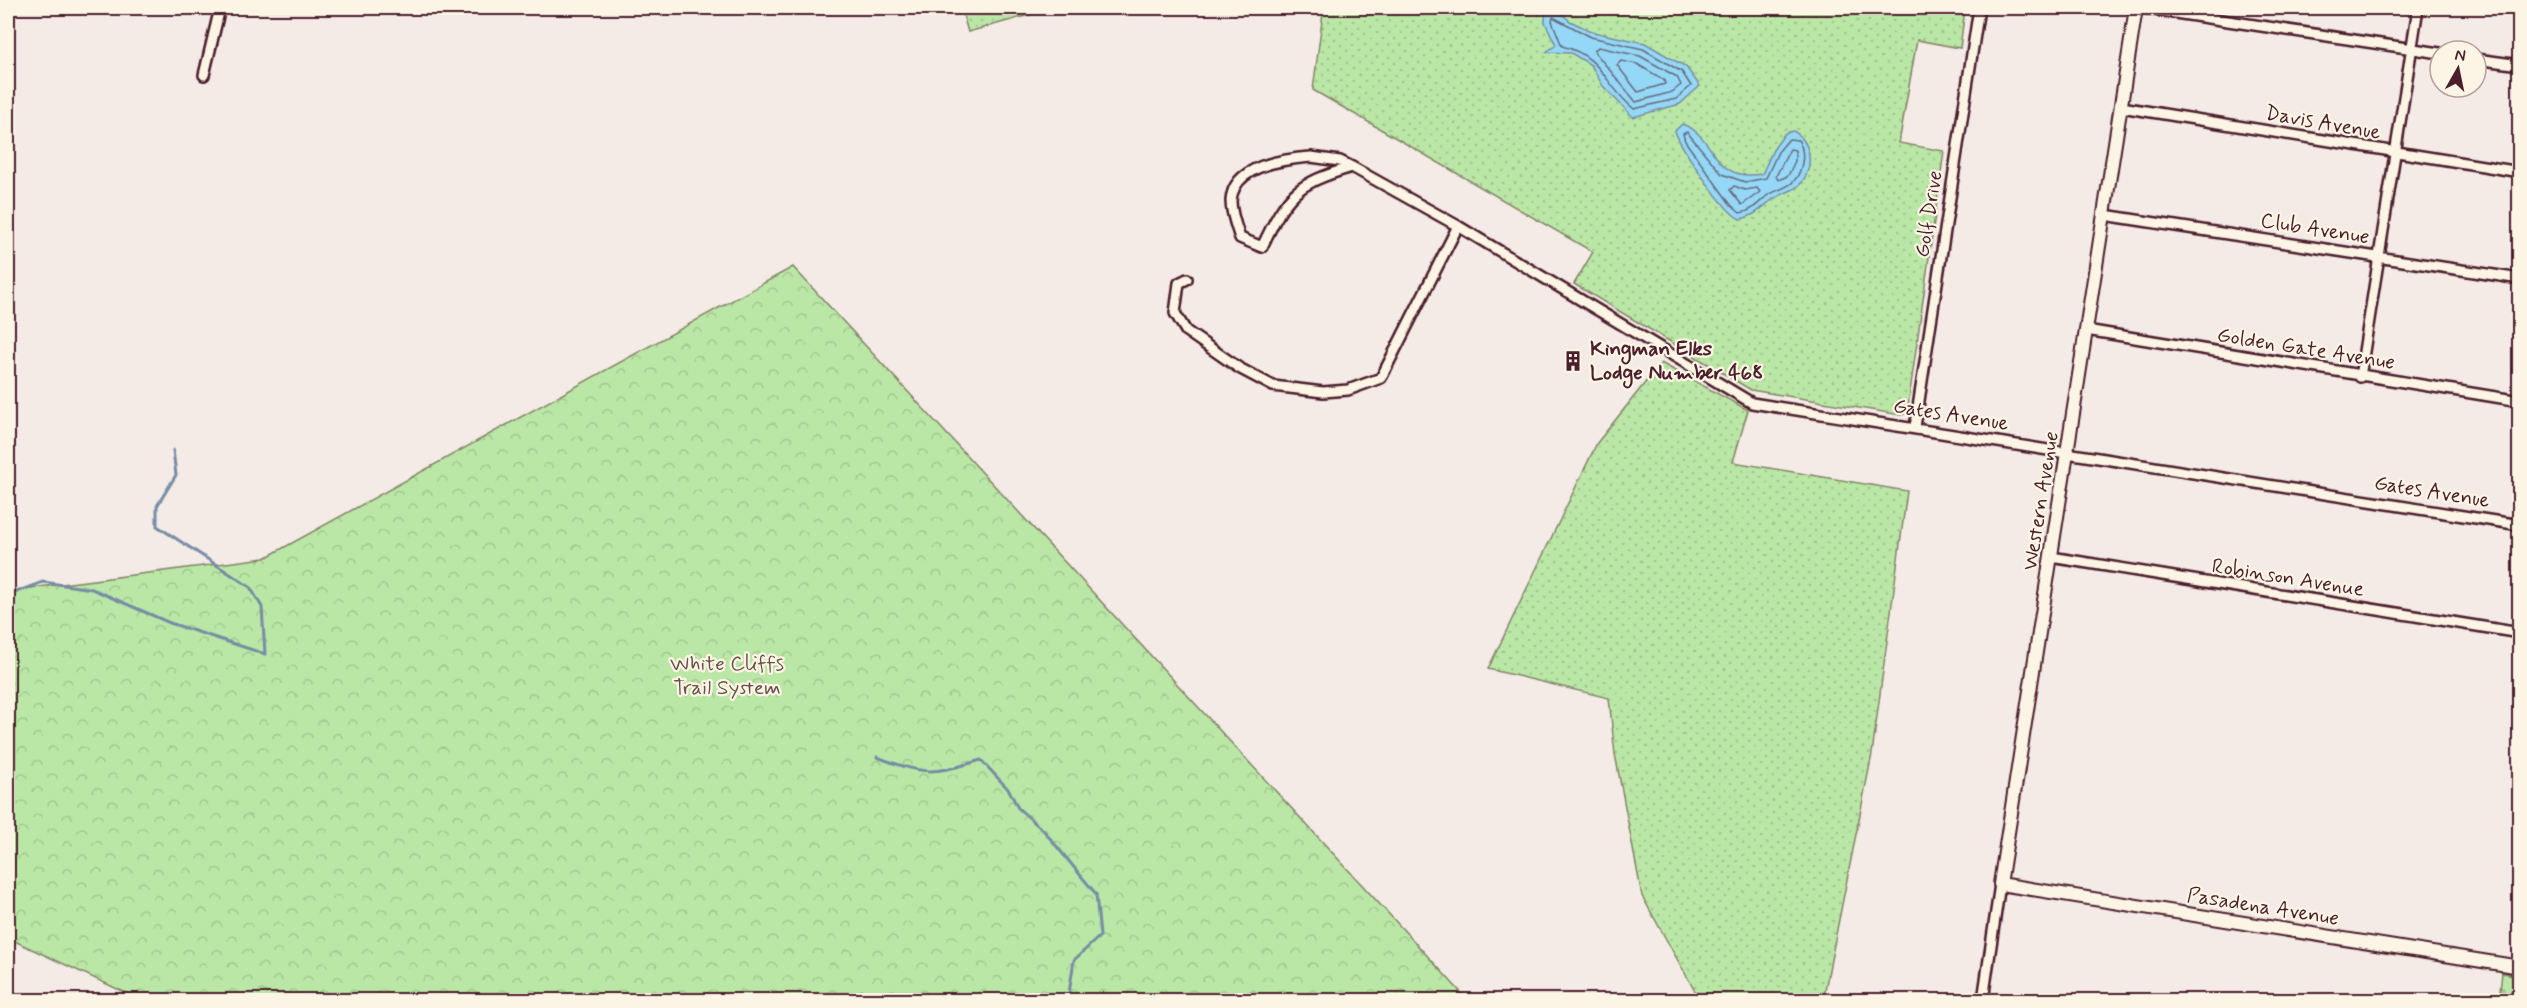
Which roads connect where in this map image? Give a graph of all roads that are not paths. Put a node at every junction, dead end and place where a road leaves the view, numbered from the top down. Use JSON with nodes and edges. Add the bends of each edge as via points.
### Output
{"nodes":[{"id":1,"x":220,"y":8,"type":"edge"},
{"id":2,"x":1979,"y":8,"type":"edge"},
{"id":3,"x":2136,"y":8,"type":"edge"},
{"id":4,"x":2142,"y":8,"type":"edge"},
{"id":5,"x":2418,"y":8,"type":"edge"},
{"id":6,"x":2412,"y":49,"type":"junction"},
{"id":7,"x":2428,"y":51,"type":"edge"},
{"id":8,"x":2488,"y":61,"type":"edge"},
{"id":9,"x":2520,"y":65,"type":"edge"},
{"id":10,"x":204,"y":75,"type":"dead end"},
{"id":11,"x":2121,"y":107,"type":"junction"},
{"id":12,"x":2397,"y":153,"type":"junction"},
{"id":13,"x":1352,"y":167,"type":"junction"},
{"id":14,"x":2520,"y":172,"type":"edge"},
{"id":15,"x":2104,"y":215,"type":"junction"},
{"id":16,"x":1458,"y":226,"type":"junction"},
{"id":17,"x":2379,"y":256,"type":"junction"},
{"id":18,"x":1187,"y":279,"type":"dead end"},
{"id":19,"x":2520,"y":279,"type":"edge"},
{"id":20,"x":2086,"y":330,"type":"junction"},
{"id":21,"x":2360,"y":377,"type":"junction"},
{"id":22,"x":2520,"y":401,"type":"edge"},
{"id":23,"x":1915,"y":427,"type":"junction"},
{"id":24,"x":2069,"y":451,"type":"junction"},
{"id":25,"x":2520,"y":525,"type":"edge"},
{"id":26,"x":2052,"y":557,"type":"junction"},
{"id":27,"x":2520,"y":633,"type":"edge"},
{"id":28,"x":2000,"y":884,"type":"junction"},
{"id":29,"x":2520,"y":967,"type":"edge"},
{"id":30,"x":1983,"y":1000,"type":"edge"}],
"edges":[{"from":1,"to":10,"type":"street"},
{"from":2,"to":23,"type":"street","name":"Golf Drive"},
{"from":3,"to":11,"type":"street","name":"Western Avenue"},
{"from":4,"to":6,"type":"street"},
{"from":5,"to":6,"type":"street"},
{"from":6,"to":7,"type":"street"},
{"from":6,"to":12,"type":"street"},
{"from":8,"to":9,"type":"street"},
{"from":11,"to":12,"type":"street","name":"Davis Avenue"},
{"from":11,"to":15,"type":"street","name":"Western Avenue"},
{"from":12,"to":14,"type":"street","name":"Davis Avenue"},
{"from":12,"to":17,"type":"street"},
{"from":13,"to":13,"type":"street","name":"Gates Avenue","via":[[1306,183],[1292,194],[1262,247],[1240,238],[1231,200],[1237,184],[1250,172],[1311,156]]},
{"from":13,"to":16,"type":"street","name":"Gates Avenue"},
{"from":15,"to":17,"type":"street","name":"Club Avenue"},
{"from":15,"to":20,"type":"street","name":"Western Avenue"},
{"from":16,"to":18,"type":"street","via":[[1381,378],[1348,390],[1323,392],[1273,386],[1239,368],[1186,331],[1175,313],[1179,283]]},
{"from":16,"to":23,"type":"street","name":"Gates Avenue","via":[[1752,403]]},
{"from":17,"to":19,"type":"street","name":"Club Avenue"},
{"from":17,"to":21,"type":"street"},
{"from":20,"to":21,"type":"street","name":"Golden Gate Avenue"},
{"from":20,"to":24,"type":"street","name":"Western Avenue"},
{"from":21,"to":22,"type":"street","name":"Golden Gate Avenue"},
{"from":23,"to":24,"type":"street","name":"Gates Avenue"},
{"from":24,"to":25,"type":"street","name":"Gates Avenue"},
{"from":24,"to":26,"type":"street","name":"Western Avenue"},
{"from":26,"to":27,"type":"street","name":"Robinson Avenue"},
{"from":26,"to":28,"type":"street","name":"Western Avenue"},
{"from":28,"to":29,"type":"street","name":"Pasadena Avenue"},
{"from":28,"to":30,"type":"street","name":"Western Avenue"}]}
